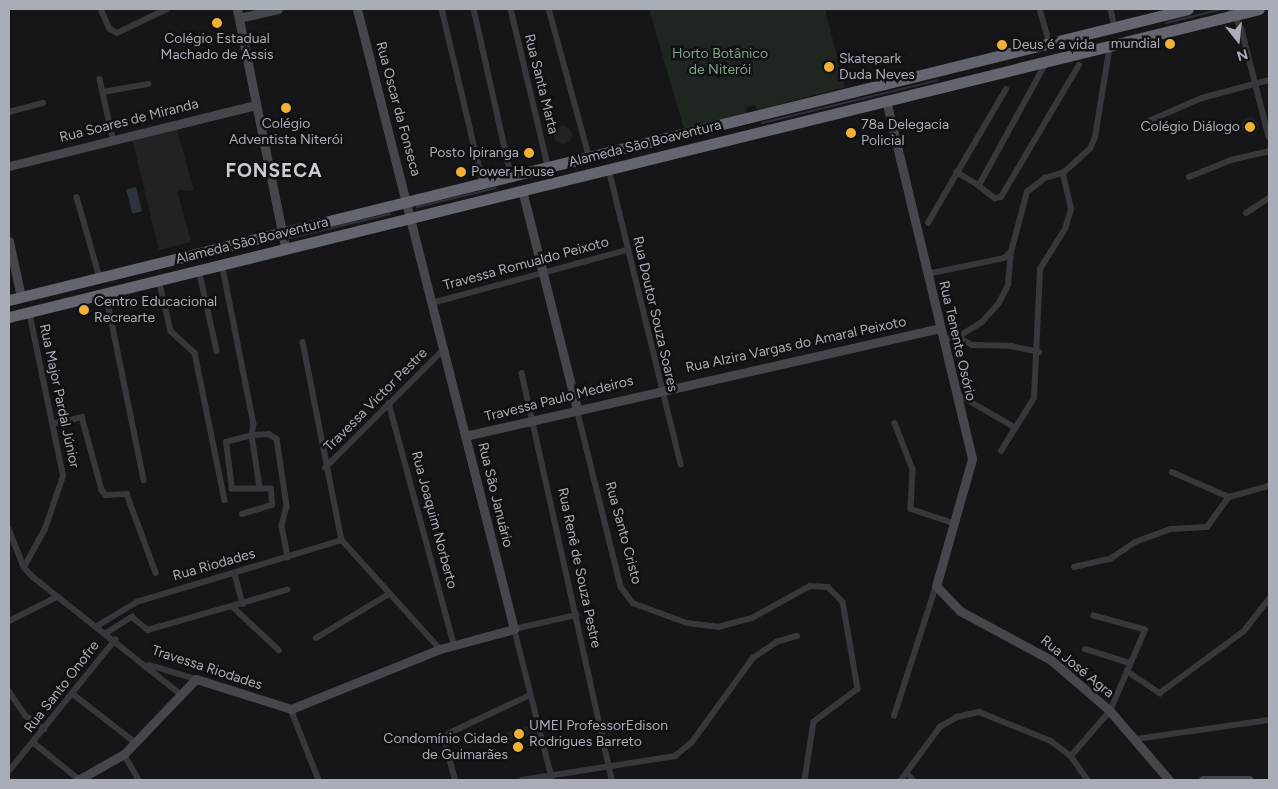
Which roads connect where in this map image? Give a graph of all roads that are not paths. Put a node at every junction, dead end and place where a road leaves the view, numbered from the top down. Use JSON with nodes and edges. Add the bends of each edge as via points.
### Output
{"nodes":[{"id":1,"x":100,"y":9,"type":"edge"},
{"id":2,"x":168,"y":9,"type":"edge"},
{"id":3,"x":278,"y":9,"type":"edge"},
{"id":4,"x":357,"y":9,"type":"edge"},
{"id":5,"x":442,"y":9,"type":"edge"},
{"id":6,"x":474,"y":9,"type":"edge"},
{"id":7,"x":510,"y":9,"type":"edge"},
{"id":8,"x":549,"y":9,"type":"edge"},
{"id":9,"x":1040,"y":9,"type":"edge"},
{"id":10,"x":1111,"y":9,"type":"edge"},
{"id":11,"x":1188,"y":9,"type":"edge"},
{"id":12,"x":1259,"y":9,"type":"edge"},
{"id":13,"x":1233,"y":11,"type":"edge"},
{"id":14,"x":238,"y":13,"type":"edge"},
{"id":15,"x":1115,"y":28,"type":"junction"},
{"id":16,"x":1050,"y":44,"type":"junction"},
{"id":17,"x":1110,"y":45,"type":"junction"},
{"id":18,"x":1048,"y":60,"type":"junction"},
{"id":19,"x":1079,"y":65,"type":"dead end"},
{"id":20,"x":100,"y":79,"type":"dead end"},
{"id":21,"x":1269,"y":80,"type":"edge"},
{"id":22,"x":1256,"y":83,"type":"junction"},
{"id":23,"x":148,"y":84,"type":"dead end"},
{"id":24,"x":1006,"y":89,"type":"dead end"},
{"id":25,"x":103,"y":92,"type":"junction"},
{"id":26,"x":886,"y":100,"type":"junction"},
{"id":27,"x":43,"y":103,"type":"dead end"},
{"id":28,"x":256,"y":105,"type":"junction"},
{"id":29,"x":9,"y":112,"type":"edge"},
{"id":30,"x":1144,"y":123,"type":"dead end"},
{"id":31,"x":1269,"y":137,"type":"edge"},
{"id":32,"x":113,"y":138,"type":"junction"},
{"id":33,"x":1269,"y":151,"type":"edge"},
{"id":34,"x":589,"y":155,"type":"junction"},
{"id":35,"x":548,"y":165,"type":"junction"},
{"id":36,"x":9,"y":166,"type":"edge"},
{"id":37,"x":609,"y":169,"type":"junction"},
{"id":38,"x":957,"y":173,"type":"junction"},
{"id":39,"x":1063,"y":173,"type":"junction"},
{"id":40,"x":512,"y":174,"type":"junction"},
{"id":41,"x":1189,"y":177,"type":"dead end"},
{"id":42,"x":483,"y":182,"type":"junction"},
{"id":43,"x":979,"y":186,"type":"junction"},
{"id":44,"x":522,"y":190,"type":"junction"},
{"id":45,"x":77,"y":196,"type":"dead end"},
{"id":46,"x":1269,"y":198,"type":"edge"},
{"id":47,"x":408,"y":200,"type":"junction"},
{"id":48,"x":1246,"y":214,"type":"dead end"},
{"id":49,"x":412,"y":217,"type":"junction"},
{"id":50,"x":928,"y":223,"type":"dead end"},
{"id":51,"x":281,"y":232,"type":"junction"},
{"id":52,"x":9,"y":241,"type":"edge"},
{"id":53,"x":285,"y":248,"type":"junction"},
{"id":54,"x":627,"y":250,"type":"junction"},
{"id":55,"x":1011,"y":252,"type":"junction"},
{"id":56,"x":222,"y":263,"type":"junction"},
{"id":57,"x":198,"y":269,"type":"junction"},
{"id":58,"x":542,"y":272,"type":"junction"},
{"id":59,"x":927,"y":274,"type":"junction"},
{"id":60,"x":100,"y":278,"type":"junction"},
{"id":61,"x":159,"y":279,"type":"junction"},
{"id":62,"x":106,"y":292,"type":"junction"},
{"id":63,"x":21,"y":297,"type":"junction"},
{"id":64,"x":9,"y":300,"type":"edge"},
{"id":65,"x":432,"y":303,"type":"junction"},
{"id":66,"x":29,"y":312,"type":"junction"},
{"id":67,"x":9,"y":317,"type":"edge"},
{"id":68,"x":940,"y":328,"type":"junction"},
{"id":69,"x":958,"y":338,"type":"junction"},
{"id":70,"x":942,"y":339,"type":"junction"},
{"id":71,"x":303,"y":342,"type":"dead end"},
{"id":72,"x":444,"y":349,"type":"junction"},
{"id":73,"x":217,"y":351,"type":"dead end"},
{"id":74,"x":1039,"y":352,"type":"junction"},
{"id":75,"x":522,"y":373,"type":"dead end"},
{"id":76,"x":659,"y":389,"type":"junction"},
{"id":77,"x":955,"y":392,"type":"junction"},
{"id":78,"x":389,"y":403,"type":"junction"},
{"id":79,"x":577,"y":409,"type":"junction"},
{"id":80,"x":535,"y":420,"type":"junction"},
{"id":81,"x":895,"y":423,"type":"dead end"},
{"id":82,"x":52,"y":424,"type":"junction"},
{"id":83,"x":1016,"y":428,"type":"junction"},
{"id":84,"x":252,"y":435,"type":"junction"},
{"id":85,"x":466,"y":436,"type":"junction"},
{"id":86,"x":1001,"y":452,"type":"dead end"},
{"id":87,"x":681,"y":464,"type":"dead end"},
{"id":88,"x":325,"y":468,"type":"junction"},
{"id":89,"x":1172,"y":472,"type":"dead end"},
{"id":90,"x":144,"y":480,"type":"dead end"},
{"id":91,"x":1269,"y":486,"type":"edge"},
{"id":92,"x":260,"y":487,"type":"junction"},
{"id":93,"x":1230,"y":497,"type":"junction"},
{"id":94,"x":224,"y":500,"type":"dead end"},
{"id":95,"x":242,"y":514,"type":"dead end"},
{"id":96,"x":956,"y":524,"type":"junction"},
{"id":97,"x":9,"y":529,"type":"edge"},
{"id":98,"x":342,"y":540,"type":"junction"},
{"id":99,"x":288,"y":558,"type":"junction"},
{"id":100,"x":24,"y":567,"type":"junction"},
{"id":101,"x":1074,"y":567,"type":"dead end"},
{"id":102,"x":156,"y":573,"type":"dead end"},
{"id":103,"x":235,"y":574,"type":"junction"},
{"id":104,"x":936,"y":586,"type":"junction"},
{"id":105,"x":287,"y":590,"type":"dead end"},
{"id":106,"x":389,"y":594,"type":"junction"},
{"id":107,"x":57,"y":597,"type":"junction"},
{"id":108,"x":1269,"y":599,"type":"edge"},
{"id":109,"x":243,"y":604,"type":"junction"},
{"id":110,"x":233,"y":607,"type":"junction"},
{"id":111,"x":576,"y":616,"type":"junction"},
{"id":112,"x":1094,"y":616,"type":"dead end"},
{"id":113,"x":9,"y":621,"type":"edge"},
{"id":114,"x":97,"y":626,"type":"junction"},
{"id":115,"x":514,"y":629,"type":"junction"},
{"id":116,"x":106,"y":633,"type":"junction"},
{"id":117,"x":797,"y":636,"type":"dead end"},
{"id":118,"x":316,"y":638,"type":"dead end"},
{"id":119,"x":115,"y":640,"type":"junction"},
{"id":120,"x":454,"y":644,"type":"junction"},
{"id":121,"x":440,"y":649,"type":"junction"},
{"id":122,"x":1085,"y":649,"type":"dead end"},
{"id":123,"x":279,"y":650,"type":"dead end"},
{"id":124,"x":1130,"y":663,"type":"junction"},
{"id":125,"x":145,"y":664,"type":"junction"},
{"id":126,"x":1127,"y":671,"type":"junction"},
{"id":127,"x":196,"y":680,"type":"junction"},
{"id":128,"x":9,"y":691,"type":"edge"},
{"id":129,"x":72,"y":694,"type":"junction"},
{"id":130,"x":182,"y":695,"type":"junction"},
{"id":131,"x":530,"y":696,"type":"junction"},
{"id":132,"x":290,"y":709,"type":"junction"},
{"id":133,"x":1110,"y":711,"type":"junction"},
{"id":134,"x":894,"y":716,"type":"dead end"},
{"id":135,"x":1269,"y":720,"type":"edge"},
{"id":136,"x":44,"y":729,"type":"junction"},
{"id":137,"x":1136,"y":739,"type":"junction"},
{"id":138,"x":136,"y":742,"type":"junction"},
{"id":139,"x":34,"y":743,"type":"junction"},
{"id":140,"x":124,"y":754,"type":"junction"},
{"id":141,"x":1071,"y":756,"type":"junction"},
{"id":142,"x":610,"y":768,"type":"junction"},
{"id":143,"x":9,"y":771,"type":"edge"},
{"id":144,"x":908,"y":774,"type":"junction"},
{"id":145,"x":551,"y":777,"type":"edge"},
{"id":146,"x":79,"y":780,"type":"edge"},
{"id":147,"x":140,"y":780,"type":"edge"},
{"id":148,"x":319,"y":780,"type":"edge"},
{"id":149,"x":454,"y":780,"type":"edge"},
{"id":150,"x":522,"y":780,"type":"edge"},
{"id":151,"x":612,"y":780,"type":"edge"},
{"id":152,"x":805,"y":780,"type":"edge"},
{"id":153,"x":901,"y":780,"type":"edge"},
{"id":154,"x":913,"y":780,"type":"edge"},
{"id":155,"x":1088,"y":780,"type":"edge"},
{"id":156,"x":1169,"y":780,"type":"edge"},
{"id":157,"x":1203,"y":780,"type":"edge"},
{"id":158,"x":1249,"y":780,"type":"edge"}],
"edges":[{"from":1,"to":2,"type":"street","via":[[110,29],[118,33]]},
{"from":3,"to":14,"type":"street"},
{"from":4,"to":47,"type":"street","name":"Rua Oscar da Fonseca"},
{"from":5,"to":42,"type":"street"},
{"from":6,"to":40,"type":"street"},
{"from":7,"to":35,"type":"street","name":"Rua Santa Marta"},
{"from":8,"to":34,"type":"street"},
{"from":9,"to":16,"type":"street"},
{"from":10,"to":15,"type":"street"},
{"from":11,"to":15,"type":"highway","name":"Alameda São Boaventura"},
{"from":12,"to":13,"type":"highway","name":"Alameda São Boaventura"},
{"from":13,"to":17,"type":"highway","name":"Alameda São Boaventura"},
{"from":13,"to":22,"type":"street"},
{"from":14,"to":28,"type":"street"},
{"from":15,"to":16,"type":"highway","name":"Alameda São Boaventura"},
{"from":16,"to":34,"type":"highway","name":"Alameda São Boaventura"},
{"from":17,"to":18,"type":"highway","name":"Alameda São Boaventura"},
{"from":17,"to":39,"type":"street","via":[[1093,143]]},
{"from":18,"to":26,"type":"highway","name":"Alameda São Boaventura"},
{"from":18,"to":43,"type":"street"},
{"from":19,"to":43,"type":"street","via":[[1001,197],[995,198]]},
{"from":20,"to":25,"type":"street"},
{"from":21,"to":22,"type":"street"},
{"from":22,"to":30,"type":"street","via":[[1202,98]]},
{"from":22,"to":31,"type":"street"},
{"from":23,"to":25,"type":"street"},
{"from":24,"to":38,"type":"street"},
{"from":25,"to":32,"type":"street"},
{"from":26,"to":37,"type":"highway","name":"Alameda São Boaventura"},
{"from":26,"to":59,"type":"street","name":"Rua Tenente Osório"},
{"from":27,"to":29,"type":"street"},
{"from":28,"to":32,"type":"street","name":"Rua Soares de Miranda"},
{"from":28,"to":51,"type":"street"},
{"from":32,"to":36,"type":"street","name":"Rua Soares de Miranda"},
{"from":33,"to":41,"type":"street","via":[[1230,160]]},
{"from":34,"to":35,"type":"highway","name":"Alameda São Boaventura"},
{"from":35,"to":40,"type":"highway","name":"Alameda São Boaventura"},
{"from":37,"to":44,"type":"highway","name":"Alameda São Boaventura"},
{"from":37,"to":54,"type":"street","name":"Rua Doutor Souza Soares"},
{"from":38,"to":43,"type":"street"},
{"from":38,"to":50,"type":"street"},
{"from":39,"to":55,"type":"street","via":[[1045,178],[1027,192]]},
{"from":39,"to":74,"type":"street","via":[[1071,210],[1065,230],[1040,269]]},
{"from":40,"to":42,"type":"highway","name":"Alameda São Boaventura"},
{"from":42,"to":47,"type":"highway","name":"Alameda São Boaventura"},
{"from":44,"to":49,"type":"highway","name":"Alameda São Boaventura"},
{"from":44,"to":58,"type":"street","name":"Rua Santo Cristo"},
{"from":45,"to":60,"type":"street"},
{"from":46,"to":48,"type":"street"},
{"from":47,"to":49,"type":"street","name":"Rua Oscar da Fonseca"},
{"from":47,"to":51,"type":"highway","name":"Alameda São Boaventura"},
{"from":49,"to":53,"type":"highway","name":"Alameda São Boaventura"},
{"from":49,"to":65,"type":"street","name":"Rua São Januário"},
{"from":51,"to":53,"type":"street"},
{"from":51,"to":60,"type":"highway","name":"Alameda São Boaventura"},
{"from":52,"to":63,"type":"street"},
{"from":53,"to":56,"type":"highway","name":"Alameda São Boaventura"},
{"from":54,"to":58,"type":"street","name":"Travessa Romualdo Peixoto"},
{"from":54,"to":76,"type":"street","name":"Rua Doutor Souza Soares"},
{"from":55,"to":59,"type":"street","via":[[1001,260]]},
{"from":55,"to":69,"type":"street","via":[[1008,285],[999,303],[982,322]]},
{"from":56,"to":57,"type":"highway","name":"Alameda São Boaventura"},
{"from":56,"to":84,"type":"street","via":[[254,424]]},
{"from":57,"to":61,"type":"highway","name":"Alameda São Boaventura"},
{"from":57,"to":73,"type":"street"},
{"from":58,"to":65,"type":"street","name":"Travessa Romualdo Peixoto"},
{"from":58,"to":79,"type":"street","name":"Rua Santo Cristo"},
{"from":59,"to":68,"type":"street","name":"Rua Tenente Osório"},
{"from":60,"to":63,"type":"highway","name":"Alameda São Boaventura"},
{"from":61,"to":62,"type":"highway","name":"Alameda São Boaventura"},
{"from":61,"to":94,"type":"street","via":[[170,328],[194,353]]},
{"from":62,"to":66,"type":"highway","name":"Alameda São Boaventura"},
{"from":62,"to":90,"type":"street"},
{"from":63,"to":64,"type":"highway","name":"Alameda São Boaventura"},
{"from":65,"to":72,"type":"street","name":"Rua São Januário"},
{"from":66,"to":67,"type":"highway","name":"Alameda São Boaventura"},
{"from":66,"to":82,"type":"street","name":"Rua Major Pardal Júnior"},
{"from":68,"to":70,"type":"street","name":"Rua Tenente Osório"},
{"from":68,"to":76,"type":"street","name":"Rua Alzira Vargas do Amaral Peixoto"},
{"from":69,"to":70,"type":"street"},
{"from":69,"to":74,"type":"street","via":[[972,345],[1011,346]]},
{"from":70,"to":77,"type":"street","name":"Rua Tenente Osório"},
{"from":71,"to":88,"type":"street"},
{"from":72,"to":78,"type":"street","name":"Travessa Victor Pestre"},
{"from":72,"to":85,"type":"street","name":"Rua São Januário"},
{"from":74,"to":83,"type":"street","via":[[1034,398]]},
{"from":75,"to":80,"type":"street","name":"Rua Renê de Souza Pestre"},
{"from":76,"to":79,"type":"street","name":"Travessa Paulo Medeiros"},
{"from":76,"to":87,"type":"street","name":"Rua Doutor Souza Soares"},
{"from":77,"to":83,"type":"street"},
{"from":77,"to":96,"type":"street","name":"Rua Tenente Osório","via":[[972,459]]},
{"from":78,"to":88,"type":"street","name":"Travessa Victor Pestre"},
{"from":78,"to":120,"type":"street","name":"Rua Joaquim Norberto"},
{"from":79,"to":80,"type":"street","name":"Travessa Paulo Medeiros"},
{"from":79,"to":152,"type":"street","name":"Rua Santo Cristo","via":[[621,587],[633,603],[687,623],[718,627],[752,618],[810,586],[828,587],[843,602],[858,689],[814,722]]},
{"from":80,"to":85,"type":"street","name":"Travessa Paulo Medeiros"},
{"from":80,"to":111,"type":"street","name":"Rua Renê de Souza Pestre"},
{"from":81,"to":96,"type":"street","via":[[913,470],[911,509]]},
{"from":82,"to":100,"type":"street","name":"Rua Major Pardal Júnior","via":[[63,482]]},
{"from":82,"to":102,"type":"street","via":[[82,417],[102,490],[106,495],[127,494]]},
{"from":83,"to":86,"type":"street"},
{"from":84,"to":92,"type":"street"},
{"from":84,"to":92,"type":"street","via":[[226,442],[224,448],[232,489]]},
{"from":84,"to":99,"type":"street","via":[[269,434],[277,439],[287,506],[282,526]]},
{"from":85,"to":115,"type":"street","name":"Rua São Januário"},
{"from":88,"to":98,"type":"street"},
{"from":89,"to":93,"type":"street"},
{"from":91,"to":93,"type":"street"},
{"from":92,"to":95,"type":"street","via":[[270,487],[272,504]]},
{"from":93,"to":101,"type":"street","via":[[1207,527],[1171,530],[1135,542],[1110,559]]},
{"from":96,"to":104,"type":"street","name":"Rua Tenente Osório"},
{"from":97,"to":100,"type":"street"},
{"from":98,"to":99,"type":"street","name":"Rua Riodades"},
{"from":98,"to":106,"type":"street"},
{"from":99,"to":103,"type":"street","name":"Rua Riodades"},
{"from":100,"to":107,"type":"street","name":"Travessa Riodades"},
{"from":103,"to":109,"type":"street"},
{"from":103,"to":114,"type":"street","name":"Rua Riodades","via":[[137,602]]},
{"from":104,"to":133,"type":"street","name":"Rua José Agra","via":[[948,601],[1043,654]]},
{"from":104,"to":134,"type":"street","name":"Rua Tenente Osório"},
{"from":105,"to":109,"type":"street"},
{"from":106,"to":118,"type":"street"},
{"from":106,"to":121,"type":"street"},
{"from":107,"to":113,"type":"street"},
{"from":107,"to":114,"type":"street","name":"Travessa Riodades"},
{"from":108,"to":126,"type":"street","via":[[1244,631],[1160,693]]},
{"from":109,"to":110,"type":"street"},
{"from":110,"to":116,"type":"street","via":[[146,630],[132,617]]},
{"from":110,"to":123,"type":"street"},
{"from":111,"to":115,"type":"street"},
{"from":111,"to":142,"type":"street","name":"Rua Renê de Souza Pestre"},
{"from":112,"to":124,"type":"street","via":[[1145,628]]},
{"from":114,"to":116,"type":"street","name":"Travessa Riodades"},
{"from":115,"to":120,"type":"street"},
{"from":115,"to":131,"type":"street","name":"Rua São Januário"},
{"from":116,"to":119,"type":"street","name":"Travessa Riodades"},
{"from":117,"to":142,"type":"street","via":[[777,642],[753,658],[684,751],[669,759]]},
{"from":119,"to":125,"type":"street","name":"Travessa Riodades"},
{"from":119,"to":129,"type":"street","name":"Rua Santo Onofre"},
{"from":120,"to":121,"type":"street"},
{"from":121,"to":132,"type":"street"},
{"from":122,"to":124,"type":"street"},
{"from":124,"to":126,"type":"street"},
{"from":125,"to":127,"type":"street","name":"Travessa Riodades"},
{"from":125,"to":130,"type":"street"},
{"from":126,"to":133,"type":"street"},
{"from":127,"to":130,"type":"street"},
{"from":127,"to":132,"type":"street","name":"Travessa Riodades"},
{"from":128,"to":136,"type":"street","via":[[25,715]]},
{"from":129,"to":136,"type":"street","name":"Rua Santo Onofre"},
{"from":129,"to":138,"type":"street"},
{"from":130,"to":138,"type":"street"},
{"from":131,"to":145,"type":"street","name":"Rua São Januário"},
{"from":131,"to":149,"type":"street","via":[[443,736]]},
{"from":132,"to":148,"type":"street"},
{"from":133,"to":137,"type":"street","name":"Rua José Agra"},
{"from":133,"to":141,"type":"street"},
{"from":135,"to":137,"type":"street"},
{"from":136,"to":139,"type":"street","name":"Rua Santo Onofre"},
{"from":137,"to":156,"type":"street","name":"Rua José Agra"},
{"from":138,"to":140,"type":"street"},
{"from":139,"to":143,"type":"street","name":"Rua Santo Onofre"},
{"from":139,"to":146,"type":"street"},
{"from":140,"to":146,"type":"street"},
{"from":140,"to":147,"type":"street"},
{"from":141,"to":144,"type":"street","via":[[1040,734],[978,712],[957,717],[940,727]]},
{"from":141,"to":155,"type":"street"},
{"from":142,"to":145,"type":"street"},
{"from":142,"to":151,"type":"street","name":"Rua Renê de Souza Pestre"},
{"from":144,"to":153,"type":"street"},
{"from":144,"to":154,"type":"street"},
{"from":145,"to":150,"type":"street"},
{"from":157,"to":158,"type":"street"}]}
